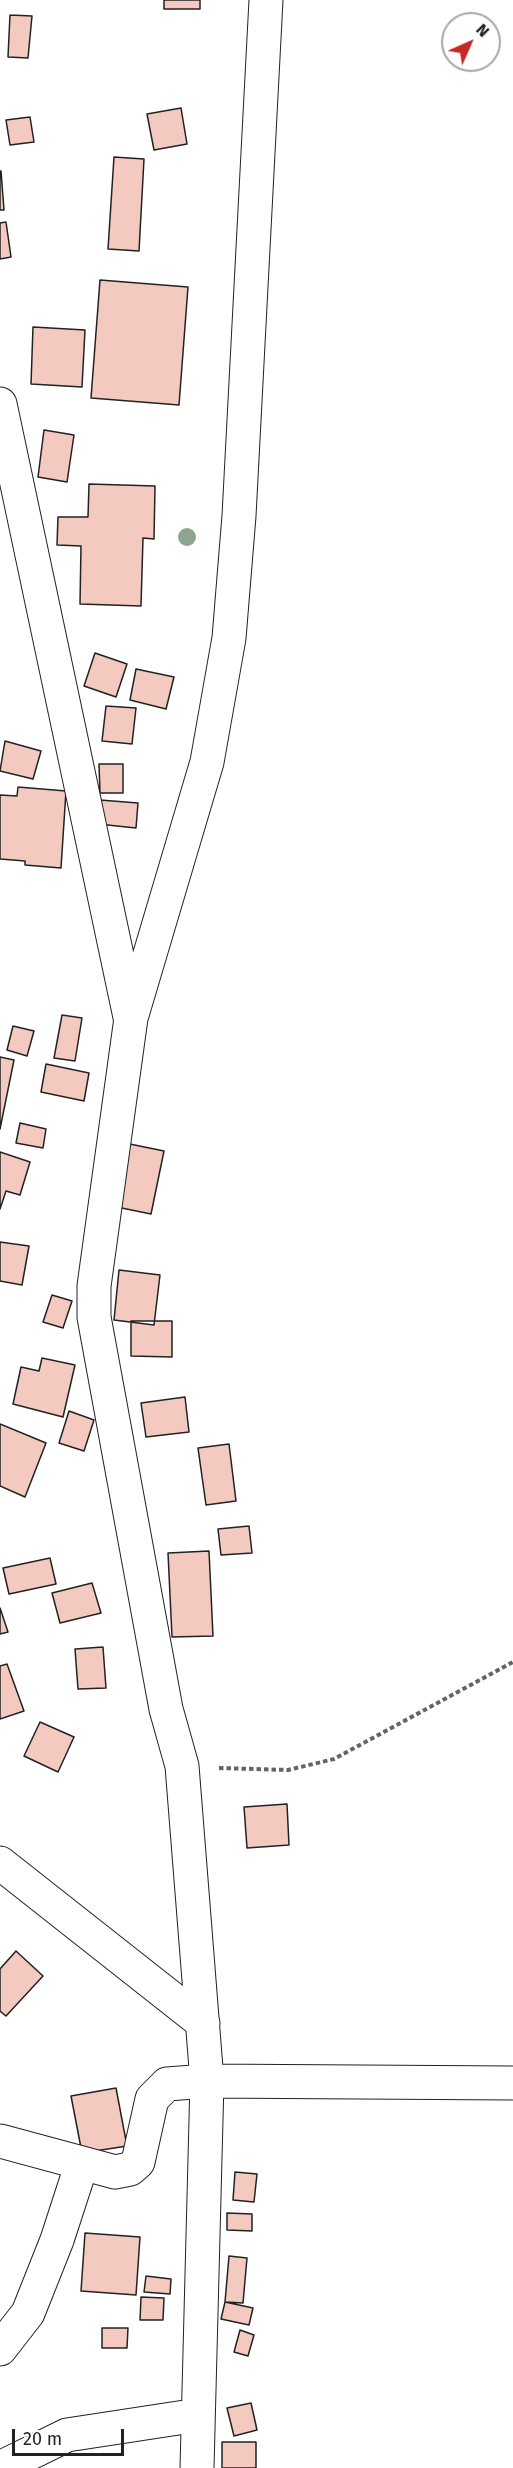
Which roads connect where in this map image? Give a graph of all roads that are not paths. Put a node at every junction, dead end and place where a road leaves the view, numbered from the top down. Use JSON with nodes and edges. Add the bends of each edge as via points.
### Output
{"nodes":[{"id":1,"x":267,"y":0,"type":"edge"},
{"id":2,"x":0,"y":404,"type":"edge"},
{"id":3,"x":131,"y":1018,"type":"junction"},
{"id":4,"x":0,"y":1863,"type":"edge"},
{"id":5,"x":203,"y":2023,"type":"junction"},
{"id":6,"x":207,"y":2081,"type":"junction"},
{"id":7,"x":513,"y":2083,"type":"edge"},
{"id":8,"x":0,"y":2141,"type":"edge"},
{"id":9,"x":82,"y":2163,"type":"junction"},
{"id":10,"x":0,"y":2349,"type":"edge"},
{"id":11,"x":198,"y":2415,"type":"junction"},
{"id":12,"x":0,"y":2468,"type":"edge"},
{"id":13,"x":197,"y":2468,"type":"edge"}],
"edges":[{"from":1,"to":3,"type":"street","via":[[230,638],[207,762]]},
{"from":2,"to":3,"type":"street"},
{"from":3,"to":5,"type":"street","via":[[94,1286],[94,1317],[166,1709],[182,1766]]},
{"from":4,"to":5,"type":"street"},
{"from":5,"to":6,"type":"street"},
{"from":6,"to":7,"type":"street"},
{"from":6,"to":9,"type":"street","via":[[167,2084],[158,2091],[152,2099],[138,2162],[130,2169],[115,2172]]},
{"from":6,"to":11,"type":"street"},
{"from":8,"to":9,"type":"street"},
{"from":9,"to":10,"type":"street","via":[[28,2313]]},
{"from":11,"to":12,"type":"street","via":[[67,2435]]},
{"from":11,"to":13,"type":"street"}]}
